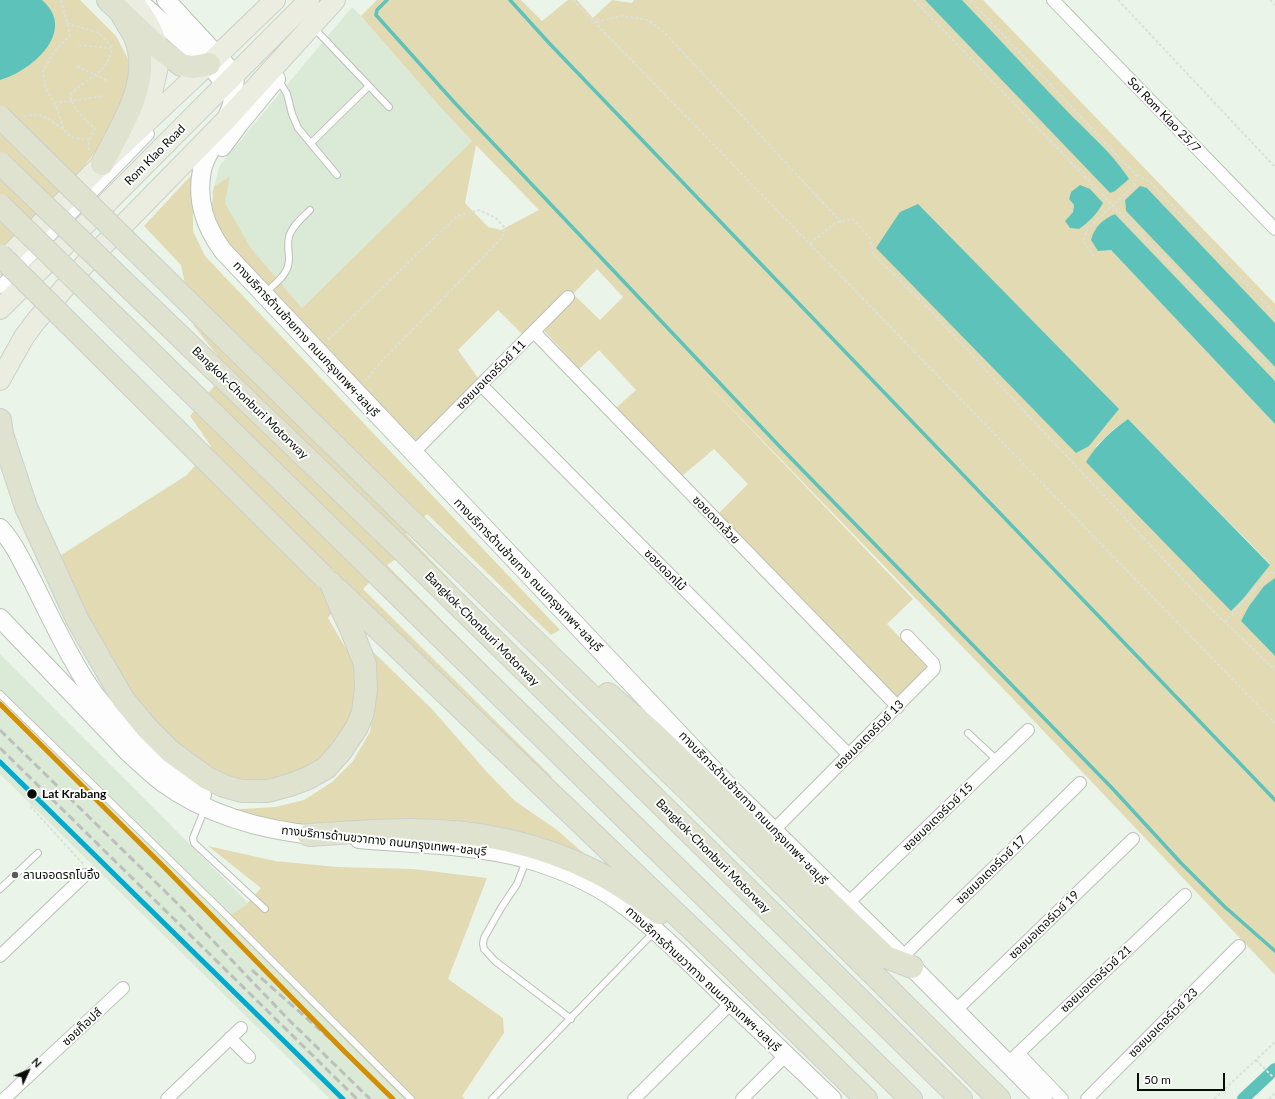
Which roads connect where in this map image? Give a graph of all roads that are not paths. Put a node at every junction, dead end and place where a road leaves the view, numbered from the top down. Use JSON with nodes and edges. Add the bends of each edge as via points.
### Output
{"nodes":[{"id":1,"x":166,"y":0,"type":"edge"},
{"id":2,"x":275,"y":0,"type":"edge"},
{"id":3,"x":309,"y":0,"type":"edge"},
{"id":4,"x":335,"y":0,"type":"edge"},
{"id":5,"x":1053,"y":0,"type":"edge"},
{"id":6,"x":125,"y":3,"type":"edge"},
{"id":7,"x":308,"y":30,"type":"junction"},
{"id":8,"x":159,"y":48,"type":"junction"},
{"id":9,"x":213,"y":60,"type":"junction"},
{"id":10,"x":277,"y":77,"type":"junction"},
{"id":11,"x":230,"y":80,"type":"junction"},
{"id":12,"x":369,"y":86,"type":"junction"},
{"id":13,"x":390,"y":107,"type":"dead end"},
{"id":14,"x":9,"y":118,"type":"edge"},
{"id":15,"x":226,"y":120,"type":"junction"},
{"id":16,"x":125,"y":142,"type":"junction"},
{"id":17,"x":311,"y":143,"type":"junction"},
{"id":18,"x":94,"y":159,"type":"junction"},
{"id":19,"x":0,"y":163,"type":"edge"},
{"id":20,"x":337,"y":175,"type":"dead end"},
{"id":21,"x":200,"y":194,"type":"junction"},
{"id":22,"x":0,"y":205,"type":"edge"},
{"id":23,"x":310,"y":210,"type":"dead end"},
{"id":24,"x":1275,"y":229,"type":"edge"},
{"id":25,"x":0,"y":255,"type":"edge"},
{"id":26,"x":0,"y":264,"type":"edge"},
{"id":27,"x":0,"y":286,"type":"edge"},
{"id":28,"x":263,"y":294,"type":"junction"},
{"id":29,"x":568,"y":297,"type":"dead end"},
{"id":30,"x":0,"y":309,"type":"edge"},
{"id":31,"x":534,"y":332,"type":"junction"},
{"id":32,"x":0,"y":380,"type":"edge"},
{"id":33,"x":482,"y":385,"type":"junction"},
{"id":34,"x":0,"y":420,"type":"edge"},
{"id":35,"x":413,"y":453,"type":"junction"},
{"id":36,"x":0,"y":528,"type":"edge"},
{"id":37,"x":328,"y":580,"type":"junction"},
{"id":38,"x":0,"y":618,"type":"edge"},
{"id":39,"x":510,"y":619,"type":"junction"},
{"id":40,"x":907,"y":636,"type":"dead end"},
{"id":41,"x":0,"y":694,"type":"edge"},
{"id":42,"x":898,"y":707,"type":"junction"},
{"id":43,"x":1028,"y":730,"type":"dead end"},
{"id":44,"x":968,"y":734,"type":"dead end"},
{"id":45,"x":849,"y":755,"type":"junction"},
{"id":46,"x":997,"y":760,"type":"junction"},
{"id":47,"x":1080,"y":783,"type":"dead end"},
{"id":48,"x":688,"y":790,"type":"junction"},
{"id":49,"x":206,"y":807,"type":"junction"},
{"id":50,"x":231,"y":818,"type":"junction"},
{"id":51,"x":773,"y":831,"type":"junction"},
{"id":52,"x":309,"y":835,"type":"junction"},
{"id":53,"x":1133,"y":839,"type":"dead end"},
{"id":54,"x":38,"y":853,"type":"dead end"},
{"id":55,"x":526,"y":859,"type":"junction"},
{"id":56,"x":84,"y":875,"type":"road end"},
{"id":57,"x":0,"y":889,"type":"edge"},
{"id":58,"x":1185,"y":895,"type":"dead end"},
{"id":59,"x":847,"y":904,"type":"junction"},
{"id":60,"x":265,"y":909,"type":"dead end"},
{"id":61,"x":655,"y":931,"type":"junction"},
{"id":62,"x":1239,"y":946,"type":"dead end"},
{"id":63,"x":0,"y":956,"type":"edge"},
{"id":64,"x":720,"y":956,"type":"junction"},
{"id":65,"x":816,"y":958,"type":"junction"},
{"id":66,"x":907,"y":962,"type":"junction"},
{"id":67,"x":124,"y":988,"type":"dead end"},
{"id":68,"x":731,"y":1002,"type":"junction"},
{"id":69,"x":956,"y":1011,"type":"junction"},
{"id":70,"x":571,"y":1019,"type":"junction"},
{"id":71,"x":241,"y":1028,"type":"dead end"},
{"id":72,"x":230,"y":1038,"type":"junction"},
{"id":73,"x":786,"y":1055,"type":"junction"},
{"id":74,"x":249,"y":1057,"type":"dead end"},
{"id":75,"x":1013,"y":1058,"type":"junction"},
{"id":76,"x":4,"y":1099,"type":"edge"},
{"id":77,"x":167,"y":1099,"type":"edge"},
{"id":78,"x":411,"y":1099,"type":"edge"},
{"id":79,"x":492,"y":1099,"type":"edge"},
{"id":80,"x":634,"y":1099,"type":"edge"},
{"id":81,"x":742,"y":1099,"type":"edge"},
{"id":82,"x":832,"y":1099,"type":"edge"},
{"id":83,"x":866,"y":1099,"type":"edge"},
{"id":84,"x":910,"y":1099,"type":"edge"},
{"id":85,"x":961,"y":1099,"type":"edge"},
{"id":86,"x":999,"y":1099,"type":"edge"},
{"id":87,"x":1043,"y":1099,"type":"edge"},
{"id":88,"x":1062,"y":1099,"type":"edge"},
{"id":89,"x":1087,"y":1099,"type":"edge"}],
"edges":[{"from":1,"to":9,"type":"main road"},
{"from":2,"to":9,"type":"main road"},
{"from":3,"to":11,"type":"main road","name":"Rom Klao Road"},
{"from":4,"to":7,"type":"main road"},
{"from":5,"to":24,"type":"street","name":"Soi Rom Klao 25/7"},
{"from":6,"to":8,"type":"highway"},
{"from":6,"to":9,"type":"main road"},
{"from":6,"to":18,"type":"highway","via":[[140,58],[140,74],[132,103]]},
{"from":7,"to":10,"type":"main road"},
{"from":7,"to":12,"type":"lane"},
{"from":7,"to":15,"type":"main road"},
{"from":8,"to":9,"type":"highway","via":[[181,65],[193,67]]},
{"from":8,"to":16,"type":"main road","via":[[159,62],[152,93]]},
{"from":9,"to":11,"type":"main road"},
{"from":9,"to":16,"type":"main road"},
{"from":9,"to":27,"type":"street","via":[[162,119]]},
{"from":10,"to":17,"type":"lane","via":[[287,94],[298,128]]},
{"from":10,"to":21,"type":"main road","via":[[219,152],[210,166]]},
{"from":11,"to":15,"type":"main road","name":"ทางบริการด้านซ้ายทาง ถนนกรุงเทพฯ-ชลบุรี","via":[[233,100]]},
{"from":11,"to":30,"type":"main road","name":"Rom Klao Road","bridge":true},
{"from":12,"to":13,"type":"lane"},
{"from":12,"to":17,"type":"lane"},
{"from":14,"to":39,"type":"highway","bridge":true},
{"from":15,"to":21,"type":"main road","name":"ทางบริการด้านซ้ายทาง ถนนกรุงเทพฯ-ชลบุรี","via":[[202,170]]},
{"from":15,"to":32,"type":"main road","via":[[85,264],[24,337]]},
{"from":16,"to":18,"type":"main road"},
{"from":17,"to":20,"type":"lane"},
{"from":18,"to":26,"type":"main road"},
{"from":19,"to":65,"type":"highway","name":"Bangkok-Chonburi Motorway","bridge":true,"via":[[398,546]]},
{"from":21,"to":28,"type":"main road","name":"ทางบริการด้านซ้ายทาง ถนนกรุงเทพฯ-ชลบุรี","via":[[204,217],[212,236]]},
{"from":22,"to":84,"type":"highway","bridge":true},
{"from":23,"to":28,"type":"lane","via":[[289,236],[288,269],[283,277]]},
{"from":25,"to":37,"type":"highway","bridge":true},
{"from":28,"to":35,"type":"main road","name":"ทางบริการด้านซ้ายทาง ถนนกรุงเทพฯ-ชลบุรี"},
{"from":29,"to":31,"type":"street","name":"ซอยมอเตอร์เวย์ 11"},
{"from":31,"to":33,"type":"street","name":"ซอยมอเตอร์เวย์ 11"},
{"from":31,"to":42,"type":"street","name":"ซอยดงกล้วย"},
{"from":33,"to":35,"type":"street","name":"ซอยมอเตอร์เวย์ 11"},
{"from":33,"to":45,"type":"street","name":"ซอยดอกไม้"},
{"from":34,"to":37,"type":"highway","via":[[2,434],[30,514],[77,619],[122,699],[170,751],[201,774],[224,786],[242,791],[268,791],[308,778],[326,768],[357,727],[363,712],[366,689],[365,664]]},
{"from":35,"to":51,"type":"main road","name":"ทางบริการด้านซ้ายทาง ถนนกรุงเทพฯ-ชลบุรี"},
{"from":36,"to":50,"type":"main road","via":[[14,547],[84,679],[107,709],[134,739]]},
{"from":37,"to":64,"type":"highway"},
{"from":38,"to":49,"type":"main road","name":"ทางบริการด้านขวาทาง ถนนกรุงเทพฯ-ชลบุรี","via":[[145,768],[168,786]]},
{"from":39,"to":48,"type":"highway"},
{"from":39,"to":66,"type":"highway","via":[[650,730],[886,957]]},
{"from":40,"to":42,"type":"street","name":"ซอยมอเตอร์เวย์ 13","via":[[934,668]]},
{"from":41,"to":78,"type":"lane"},
{"from":42,"to":45,"type":"street","name":"ซอยมอเตอร์เวย์ 13"},
{"from":43,"to":46,"type":"street","name":"ซอยมอเตอร์เวย์ 15"},
{"from":44,"to":46,"type":"lane"},
{"from":45,"to":51,"type":"street","name":"ซอยมอเตอร์เวย์ 13"},
{"from":46,"to":59,"type":"street","name":"ซอยมอเตอร์เวย์ 15"},
{"from":47,"to":66,"type":"street","name":"ซอยมอเตอร์เวย์ 17"},
{"from":48,"to":65,"type":"highway","via":[[728,851],[803,930],[814,948]]},
{"from":48,"to":86,"type":"highway"},
{"from":49,"to":50,"type":"main road","name":"ทางบริการด้านขวาทาง ถนนกรุงเทพฯ-ชลบุรี"},
{"from":49,"to":60,"type":"lane","via":[[194,833],[194,843]]},
{"from":50,"to":52,"type":"main road","name":"ทางบริการด้านขวาทาง ถนนกรุงเทพฯ-ชลบุรี"},
{"from":51,"to":59,"type":"main road","name":"ทางบริการด้านซ้ายทาง ถนนกรุงเทพฯ-ชลบุรี"},
{"from":52,"to":55,"type":"main road","name":"ทางบริการด้านขวาทาง ถนนกรุงเทพฯ-ชลบุรี","via":[[482,849]]},
{"from":52,"to":64,"type":"highway","via":[[409,830],[484,835],[529,845],[569,860],[611,881],[651,906]]},
{"from":53,"to":69,"type":"street","name":"ซอยมอเตอร์เวย์ 19"},
{"from":54,"to":57,"type":"lane"},
{"from":55,"to":61,"type":"main road","name":"ทางบริการด้านขวาทาง ถนนกรุงเทพฯ-ชลบุรี","via":[[592,885],[616,900]]},
{"from":55,"to":70,"type":"lane","via":[[517,884],[484,938],[484,949],[495,961]]},
{"from":56,"to":63,"type":"street"},
{"from":58,"to":75,"type":"street","name":"ซอยมอเตอร์เวย์ 21"},
{"from":59,"to":66,"type":"main road","name":"ทางบริการด้านซ้ายทาง ถนนกรุงเทพฯ-ชลบุรี"},
{"from":61,"to":68,"type":"main road","name":"ทางบริการด้านขวาทาง ถนนกรุงเทพฯ-ชลบุรี"},
{"from":61,"to":70,"type":"lane"},
{"from":62,"to":89,"type":"street","name":"ซอยมอเตอร์เวย์ 23"},
{"from":64,"to":83,"type":"highway"},
{"from":65,"to":85,"type":"highway","name":"Bangkok-Chonburi Motorway"},
{"from":66,"to":69,"type":"main road","name":"ทางบริการด้านซ้ายทาง ถนนกรุงเทพฯ-ชลบุรี"},
{"from":67,"to":76,"type":"street","name":"ซอยท็อปส์"},
{"from":68,"to":73,"type":"main road","name":"ทางบริการด้านขวาทาง ถนนกรุงเทพฯ-ชลบุรี"},
{"from":68,"to":80,"type":"street"},
{"from":69,"to":75,"type":"main road","name":"ทางบริการด้านซ้ายทาง ถนนกรุงเทพฯ-ชลบุรี"},
{"from":70,"to":79,"type":"lane"},
{"from":71,"to":72,"type":"street"},
{"from":72,"to":74,"type":"street"},
{"from":72,"to":77,"type":"street"},
{"from":73,"to":81,"type":"street"},
{"from":73,"to":82,"type":"main road","name":"ทางบริการด้านขวาทาง ถนนกรุงเทพฯ-ชลบุรี"},
{"from":75,"to":87,"type":"main road","name":"ทางบริการด้านซ้ายทาง ถนนกรุงเทพฯ-ชลบุรี"},
{"from":75,"to":88,"type":"street"}]}
